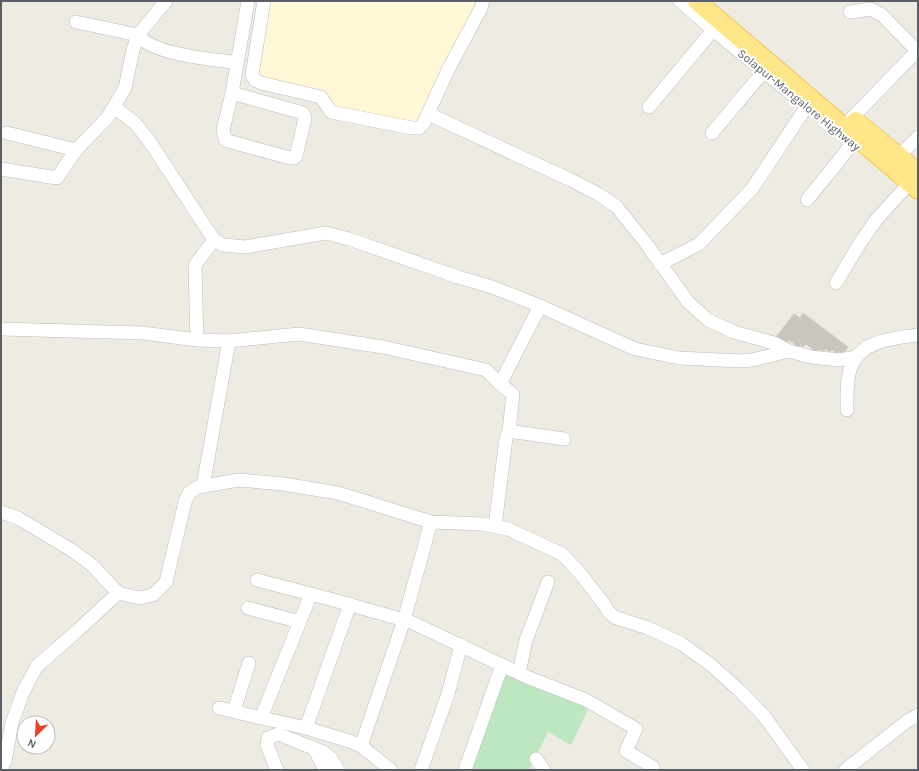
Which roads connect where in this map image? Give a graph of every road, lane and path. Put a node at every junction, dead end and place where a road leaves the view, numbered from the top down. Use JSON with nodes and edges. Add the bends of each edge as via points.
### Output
{"nodes":[{"id":1,"x":166,"y":1,"type":"edge"},
{"id":2,"x":248,"y":1,"type":"edge"},
{"id":3,"x":264,"y":1,"type":"edge"},
{"id":4,"x":483,"y":1,"type":"edge"},
{"id":5,"x":680,"y":1,"type":"edge"},
{"id":6,"x":697,"y":1,"type":"edge"},
{"id":7,"x":712,"y":1,"type":"edge"},
{"id":8,"x":850,"y":12,"type":"dead end"},
{"id":9,"x":76,"y":22,"type":"dead end"},
{"id":10,"x":713,"y":30,"type":"junction"},
{"id":11,"x":138,"y":35,"type":"junction"},
{"id":12,"x":918,"y":51,"type":"edge"},
{"id":13,"x":231,"y":62,"type":"dead end"},
{"id":14,"x":764,"y":71,"type":"junction"},
{"id":15,"x":232,"y":94,"type":"junction"},
{"id":16,"x":807,"y":106,"type":"junction"},
{"id":17,"x":114,"y":107,"type":"junction"},
{"id":18,"x":649,"y":107,"type":"dead end"},
{"id":19,"x":433,"y":116,"type":"dead end"},
{"id":20,"x":852,"y":118,"type":"junction"},
{"id":21,"x":7,"y":133,"type":"dead end"},
{"id":22,"x":712,"y":133,"type":"dead end"},
{"id":23,"x":918,"y":136,"type":"edge"},
{"id":24,"x":852,"y":144,"type":"junction"},
{"id":25,"x":76,"y":150,"type":"junction"},
{"id":26,"x":899,"y":156,"type":"junction"},
{"id":27,"x":1,"y":169,"type":"edge"},
{"id":28,"x":913,"y":184,"type":"edge"},
{"id":29,"x":807,"y":200,"type":"dead end"},
{"id":30,"x":918,"y":200,"type":"edge"},
{"id":31,"x":214,"y":240,"type":"junction"},
{"id":32,"x":660,"y":264,"type":"junction"},
{"id":33,"x":836,"y":283,"type":"dead end"},
{"id":34,"x":540,"y":306,"type":"junction"},
{"id":35,"x":1,"y":329,"type":"edge"},
{"id":36,"x":918,"y":335,"type":"edge"},
{"id":37,"x":197,"y":340,"type":"junction"},
{"id":38,"x":229,"y":341,"type":"junction"},
{"id":39,"x":789,"y":351,"type":"junction"},
{"id":40,"x":857,"y":357,"type":"junction"},
{"id":41,"x":500,"y":384,"type":"junction"},
{"id":42,"x":847,"y":410,"type":"dead end"},
{"id":43,"x":509,"y":431,"type":"junction"},
{"id":44,"x":564,"y":439,"type":"dead end"},
{"id":45,"x":203,"y":486,"type":"junction"},
{"id":46,"x":1,"y":512,"type":"edge"},
{"id":47,"x":431,"y":522,"type":"junction"},
{"id":48,"x":495,"y":526,"type":"junction"},
{"id":49,"x":257,"y":580,"type":"dead end"},
{"id":50,"x":548,"y":582,"type":"dead end"},
{"id":51,"x":118,"y":593,"type":"junction"},
{"id":52,"x":311,"y":594,"type":"junction"},
{"id":53,"x":350,"y":604,"type":"junction"},
{"id":54,"x":248,"y":608,"type":"dead end"},
{"id":55,"x":404,"y":620,"type":"junction"},
{"id":56,"x":300,"y":622,"type":"junction"},
{"id":57,"x":461,"y":645,"type":"junction"},
{"id":58,"x":249,"y":663,"type":"dead end"},
{"id":59,"x":502,"y":665,"type":"junction"},
{"id":60,"x":519,"y":673,"type":"junction"},
{"id":61,"x":219,"y":708,"type":"dead end"},
{"id":62,"x":234,"y":712,"type":"junction"},
{"id":63,"x":918,"y":715,"type":"edge"},
{"id":64,"x":261,"y":718,"type":"junction"},
{"id":65,"x":306,"y":728,"type":"junction"},
{"id":66,"x":361,"y":746,"type":"junction"},
{"id":67,"x":314,"y":748,"type":"junction"},
{"id":68,"x":1,"y":768,"type":"edge"},
{"id":69,"x":653,"y":769,"type":"edge"},
{"id":70,"x":277,"y":770,"type":"edge"},
{"id":71,"x":326,"y":770,"type":"edge"},
{"id":72,"x":338,"y":770,"type":"edge"},
{"id":73,"x":391,"y":770,"type":"edge"},
{"id":74,"x":421,"y":770,"type":"edge"},
{"id":75,"x":465,"y":770,"type":"edge"},
{"id":76,"x":803,"y":770,"type":"edge"},
{"id":77,"x":845,"y":770,"type":"edge"}],
"edges":[{"from":1,"to":11,"type":"street"},
{"from":2,"to":15,"type":"street"},
{"from":3,"to":4,"type":"street","via":[[252,75],[255,80],[321,97],[332,112],[419,128],[482,8]]},
{"from":5,"to":10,"type":"street","name":"Solapur-Mangalore Highway"},
{"from":6,"to":28,"type":"highway"},
{"from":7,"to":20,"type":"highway","name":"Solapur-Mangalore Highway"},
{"from":8,"to":12,"type":"street","via":[[871,9],[882,14]]},
{"from":9,"to":11,"type":"street"},
{"from":10,"to":14,"type":"street","name":"Solapur-Mangalore Highway"},
{"from":10,"to":18,"type":"street"},
{"from":11,"to":13,"type":"street","via":[[142,41],[174,54]]},
{"from":11,"to":17,"type":"street","via":[[125,88]]},
{"from":12,"to":20,"type":"street"},
{"from":14,"to":16,"type":"street","name":"Solapur-Mangalore Highway"},
{"from":14,"to":22,"type":"street"},
{"from":15,"to":15,"type":"street","via":[[223,130],[225,139],[294,158],[305,118],[304,113]]},
{"from":16,"to":24,"type":"street","name":"Solapur-Mangalore Highway"},
{"from":16,"to":32,"type":"street","via":[[752,189],[699,244]]},
{"from":17,"to":25,"type":"street","via":[[108,118]]},
{"from":17,"to":31,"type":"street","via":[[135,123],[150,142]]},
{"from":19,"to":32,"type":"street","via":[[598,194],[616,206]]},
{"from":20,"to":26,"type":"highway","name":"Solapur-Mangalore Highway"},
{"from":21,"to":25,"type":"street"},
{"from":23,"to":26,"type":"street"},
{"from":24,"to":28,"type":"street","name":"Solapur-Mangalore Highway"},
{"from":24,"to":29,"type":"street"},
{"from":25,"to":27,"type":"street","via":[[57,178]]},
{"from":26,"to":28,"type":"highway","name":"Solapur-Mangalore Highway"},
{"from":28,"to":30,"type":"street","name":"Solapur-Mangalore Highway"},
{"from":28,"to":33,"type":"street","via":[[876,220]]},
{"from":31,"to":34,"type":"street","via":[[245,247],[326,233],[492,287]]},
{"from":31,"to":37,"type":"street","via":[[195,265]]},
{"from":32,"to":39,"type":"street","via":[[688,302],[708,320],[734,332],[774,343]]},
{"from":34,"to":39,"type":"street","via":[[635,348],[679,358],[740,361]]},
{"from":34,"to":41,"type":"street"},
{"from":35,"to":37,"type":"street","via":[[143,333]]},
{"from":36,"to":40,"type":"street","via":[[882,341],[868,347]]},
{"from":37,"to":38,"type":"street"},
{"from":38,"to":41,"type":"street","via":[[299,334],[383,347],[486,370]]},
{"from":38,"to":45,"type":"street"},
{"from":39,"to":40,"type":"street","via":[[811,357],[839,360]]},
{"from":40,"to":42,"type":"street","via":[[851,367],[847,386]]},
{"from":41,"to":43,"type":"street","via":[[513,394]]},
{"from":43,"to":44,"type":"street"},
{"from":43,"to":48,"type":"street"},
{"from":45,"to":47,"type":"street","via":[[239,480],[283,484],[338,493]]},
{"from":45,"to":51,"type":"street","via":[[198,486],[189,493],[185,502],[166,582],[153,595],[139,598]]},
{"from":46,"to":51,"type":"street","via":[[18,518],[70,549],[92,565]]},
{"from":47,"to":48,"type":"street"},
{"from":47,"to":55,"type":"street"},
{"from":48,"to":76,"type":"street","via":[[508,529],[562,554],[614,617],[648,628],[682,644],[711,665],[764,716]]},
{"from":49,"to":52,"type":"street"},
{"from":50,"to":60,"type":"street","via":[[526,640]]},
{"from":51,"to":68,"type":"street","via":[[37,666],[22,692]]},
{"from":52,"to":53,"type":"street"},
{"from":52,"to":56,"type":"street"},
{"from":53,"to":55,"type":"street"},
{"from":53,"to":65,"type":"street"},
{"from":54,"to":56,"type":"street"},
{"from":55,"to":57,"type":"street"},
{"from":55,"to":66,"type":"street"},
{"from":56,"to":64,"type":"street"},
{"from":57,"to":59,"type":"street"},
{"from":57,"to":74,"type":"street","via":[[448,694]]},
{"from":58,"to":62,"type":"street"},
{"from":59,"to":60,"type":"street"},
{"from":59,"to":75,"type":"street"},
{"from":60,"to":69,"type":"street","via":[[586,700],[636,729],[626,751]]},
{"from":61,"to":62,"type":"street"},
{"from":62,"to":64,"type":"street"},
{"from":63,"to":77,"type":"street"},
{"from":64,"to":65,"type":"street"},
{"from":65,"to":66,"type":"street"},
{"from":66,"to":73,"type":"street"},
{"from":67,"to":70,"type":"street","via":[[278,734],[268,738],[267,745]]},
{"from":67,"to":71,"type":"street"},
{"from":67,"to":72,"type":"street","via":[[331,758]]}]}
